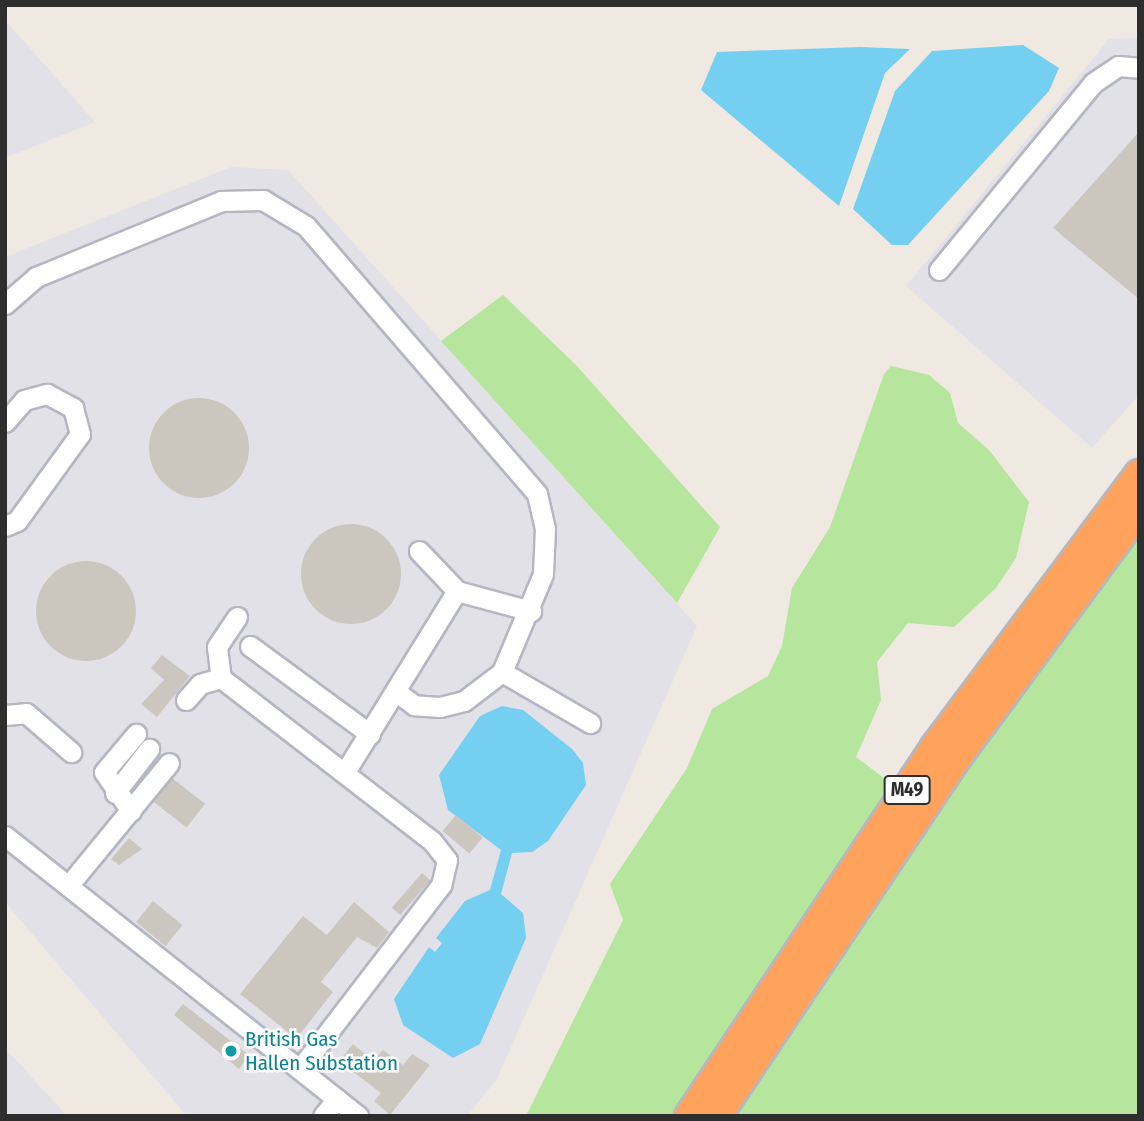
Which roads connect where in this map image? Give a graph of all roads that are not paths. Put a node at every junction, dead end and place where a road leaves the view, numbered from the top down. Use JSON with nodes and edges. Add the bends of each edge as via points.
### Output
{"nodes":[{"id":1,"x":1139,"y":68,"type":"edge"},
{"id":2,"x":939,"y":270,"type":"dead end"},
{"id":3,"x":5,"y":304,"type":"edge"},
{"id":4,"x":5,"y":422,"type":"edge"},
{"id":5,"x":1139,"y":474,"type":"edge"},
{"id":6,"x":1139,"y":510,"type":"edge"},
{"id":7,"x":11,"y":524,"type":"edge"},
{"id":8,"x":419,"y":551,"type":"dead end"},
{"id":9,"x":457,"y":591,"type":"junction"},
{"id":10,"x":531,"y":611,"type":"junction"},
{"id":11,"x":237,"y":617,"type":"dead end"},
{"id":12,"x":250,"y":646,"type":"dead end"},
{"id":13,"x":502,"y":672,"type":"junction"},
{"id":14,"x":221,"y":678,"type":"junction"},
{"id":15,"x":398,"y":693,"type":"junction"},
{"id":16,"x":186,"y":699,"type":"dead end"},
{"id":17,"x":5,"y":715,"type":"edge"},
{"id":18,"x":590,"y":723,"type":"dead end"},
{"id":19,"x":370,"y":734,"type":"junction"},
{"id":20,"x":143,"y":741,"type":"dead end"},
{"id":21,"x":71,"y":751,"type":"dead end"},
{"id":22,"x":169,"y":764,"type":"dead end"},
{"id":23,"x":345,"y":772,"type":"junction"},
{"id":24,"x":131,"y":811,"type":"junction"},
{"id":25,"x":5,"y":836,"type":"edge"},
{"id":26,"x":68,"y":886,"type":"junction"},
{"id":27,"x":300,"y":1069,"type":"junction"},
{"id":28,"x":337,"y":1099,"type":"junction"},
{"id":29,"x":323,"y":1116,"type":"edge"},
{"id":30,"x":358,"y":1116,"type":"edge"},
{"id":31,"x":689,"y":1116,"type":"edge"},
{"id":32,"x":717,"y":1116,"type":"edge"}],
"edges":[{"from":1,"to":2,"type":"lane","via":[[1118,66],[1093,83]]},
{"from":3,"to":10,"type":"lane","via":[[36,277],[127,237],[221,201],[263,200],[306,226],[537,494],[545,528],[543,574]]},
{"from":4,"to":7,"type":"lane","via":[[24,401],[47,394],[68,403],[80,427],[79,441]]},
{"from":5,"to":31,"type":"highway","number":"M49","via":[[935,747]]},
{"from":6,"to":32,"type":"highway","number":"M49","via":[[957,759]]},
{"from":8,"to":9,"type":"lane"},
{"from":9,"to":10,"type":"lane"},
{"from":9,"to":15,"type":"lane","via":[[421,645]]},
{"from":10,"to":13,"type":"lane"},
{"from":11,"to":14,"type":"lane","via":[[217,647]]},
{"from":12,"to":19,"type":"lane"},
{"from":13,"to":15,"type":"lane","via":[[464,701],[440,706],[414,705]]},
{"from":13,"to":18,"type":"lane"},
{"from":14,"to":16,"type":"lane","via":[[200,684]]},
{"from":14,"to":23,"type":"lane"},
{"from":15,"to":19,"type":"lane"},
{"from":17,"to":21,"type":"lane","via":[[26,713]]},
{"from":19,"to":23,"type":"lane"},
{"from":20,"to":24,"type":"lane","via":[[115,793]]},
{"from":22,"to":24,"type":"lane"},
{"from":23,"to":27,"type":"lane","via":[[432,841],[447,860],[441,885]]},
{"from":24,"to":26,"type":"lane"},
{"from":25,"to":26,"type":"lane"},
{"from":26,"to":27,"type":"lane"},
{"from":27,"to":28,"type":"lane"},
{"from":28,"to":29,"type":"lane"},
{"from":28,"to":30,"type":"lane"}]}
